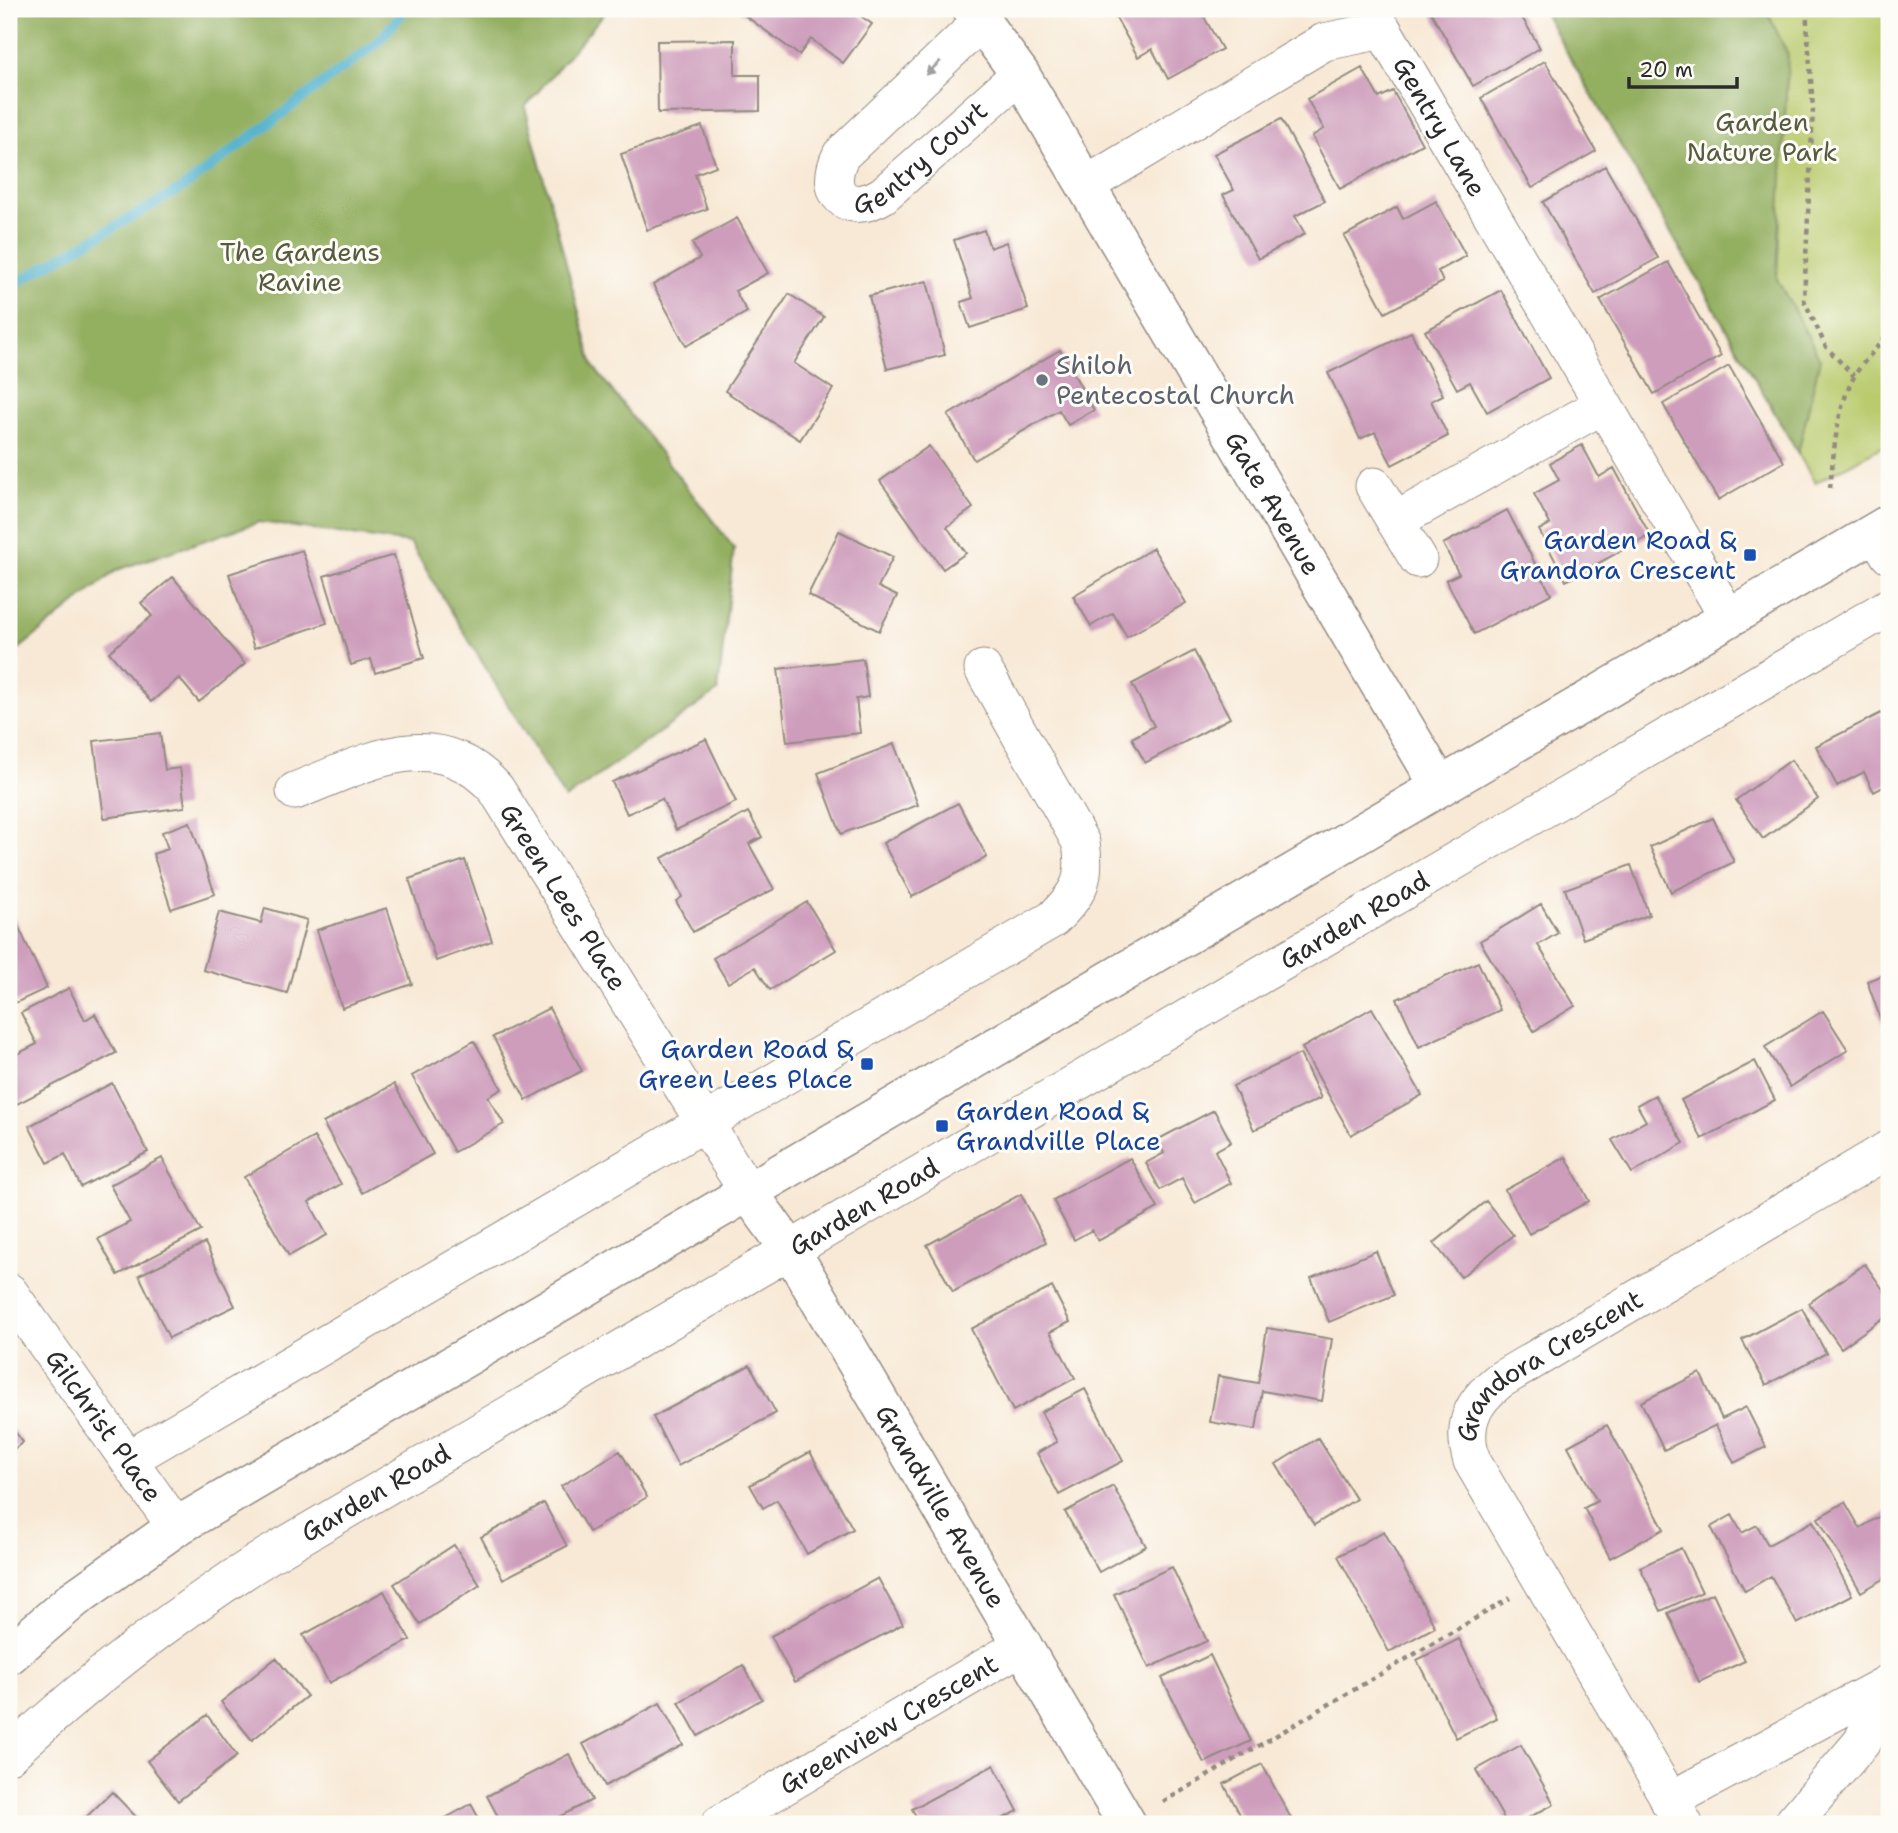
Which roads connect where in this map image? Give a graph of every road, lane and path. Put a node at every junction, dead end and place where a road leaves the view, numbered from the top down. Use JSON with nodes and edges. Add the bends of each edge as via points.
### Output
{"nodes":[{"id":1,"x":1806,"y":9,"type":"edge"},
{"id":2,"x":977,"y":15,"type":"edge"},
{"id":3,"x":1020,"y":74,"type":"junction"},
{"id":4,"x":1086,"y":185,"type":"junction"},
{"id":5,"x":1889,"y":329,"type":"edge"},
{"id":6,"x":1854,"y":376,"type":"junction"},
{"id":7,"x":1603,"y":405,"type":"junction"},
{"id":8,"x":1374,"y":486,"type":"dead end"},
{"id":9,"x":1830,"y":488,"type":"dead end"},
{"id":10,"x":1395,"y":521,"type":"junction"},
{"id":11,"x":1885,"y":537,"type":"edge"},
{"id":12,"x":1418,"y":559,"type":"dead end"},
{"id":13,"x":1889,"y":607,"type":"edge"},
{"id":14,"x":1728,"y":617,"type":"junction"},
{"id":15,"x":983,"y":669,"type":"dead end"},
{"id":16,"x":1439,"y":785,"type":"junction"},
{"id":17,"x":295,"y":791,"type":"dead end"},
{"id":18,"x":706,"y":1122,"type":"junction"},
{"id":19,"x":1889,"y":1149,"type":"edge"},
{"id":20,"x":748,"y":1192,"type":"junction"},
{"id":21,"x":791,"y":1251,"type":"junction"},
{"id":22,"x":9,"y":1292,"type":"edge"},
{"id":23,"x":129,"y":1459,"type":"junction"},
{"id":24,"x":176,"y":1527,"type":"junction"},
{"id":25,"x":1519,"y":1593,"type":"dead end"},
{"id":26,"x":1023,"y":1645,"type":"junction"},
{"id":27,"x":9,"y":1655,"type":"edge"},
{"id":28,"x":1888,"y":1684,"type":"edge"},
{"id":29,"x":9,"y":1755,"type":"edge"},
{"id":30,"x":1163,"y":1802,"type":"dead end"},
{"id":31,"x":1676,"y":1813,"type":"edge"},
{"id":32,"x":720,"y":1824,"type":"edge"},
{"id":33,"x":1126,"y":1824,"type":"edge"},
{"id":34,"x":1792,"y":1824,"type":"edge"}],
"edges":[{"from":1,"to":6,"type":"path","via":[[1813,109],[1804,300],[1826,347]]},
{"from":2,"to":3,"type":"street","name":"Gate Avenue"},
{"from":2,"to":3,"type":"street","name":"Gentry Court","one_way":true,"via":[[841,155],[834,170],[839,197],[854,205],[869,204],[883,195]]},
{"from":3,"to":4,"type":"street","name":"Gate Avenue"},
{"from":4,"to":7,"type":"street","name":"Gentry Lane","via":[[1324,42],[1383,30]]},
{"from":4,"to":16,"type":"street","name":"Gate Avenue"},
{"from":5,"to":6,"type":"path","via":[[1880,348]]},
{"from":6,"to":9,"type":"path","via":[[1835,436]]},
{"from":7,"to":10,"type":"street"},
{"from":7,"to":14,"type":"street","name":"Gentry Lane"},
{"from":8,"to":10,"type":"street"},
{"from":10,"to":12,"type":"street"},
{"from":11,"to":14,"type":"street"},
{"from":13,"to":21,"type":"street","name":"Garden Road"},
{"from":14,"to":16,"type":"street"},
{"from":15,"to":18,"type":"street","via":[[1081,843],[1085,867],[1079,888],[1053,919]]},
{"from":16,"to":20,"type":"street"},
{"from":17,"to":18,"type":"street","name":"Green Lees Place","via":[[406,752],[446,755],[479,771],[495,789]]},
{"from":18,"to":20,"type":"street","name":"Green Lees Place"},
{"from":18,"to":23,"type":"street"},
{"from":19,"to":31,"type":"street","name":"Grandora Crescent","via":[[1500,1380],[1481,1395],[1470,1416],[1466,1441],[1472,1461]]},
{"from":20,"to":21,"type":"street","name":"Grandville Avenue"},
{"from":20,"to":24,"type":"street"},
{"from":21,"to":26,"type":"street","name":"Grandville Avenue"},
{"from":21,"to":29,"type":"street","name":"Garden Road","via":[[226,1582],[103,1672]]},
{"from":22,"to":23,"type":"street","name":"Gilchrist Place"},
{"from":23,"to":24,"type":"street","name":"Gilchrist Place"},
{"from":24,"to":27,"type":"street","via":[[74,1599]]},
{"from":25,"to":30,"type":"path"},
{"from":26,"to":32,"type":"street","name":"Greenview Crescent"},
{"from":26,"to":33,"type":"street","name":"Grandville Avenue"},
{"from":28,"to":31,"type":"street","name":"Grandora Crescent"},
{"from":28,"to":34,"type":"street","name":"Grandora Crescent","via":[[1862,1742]]}]}
